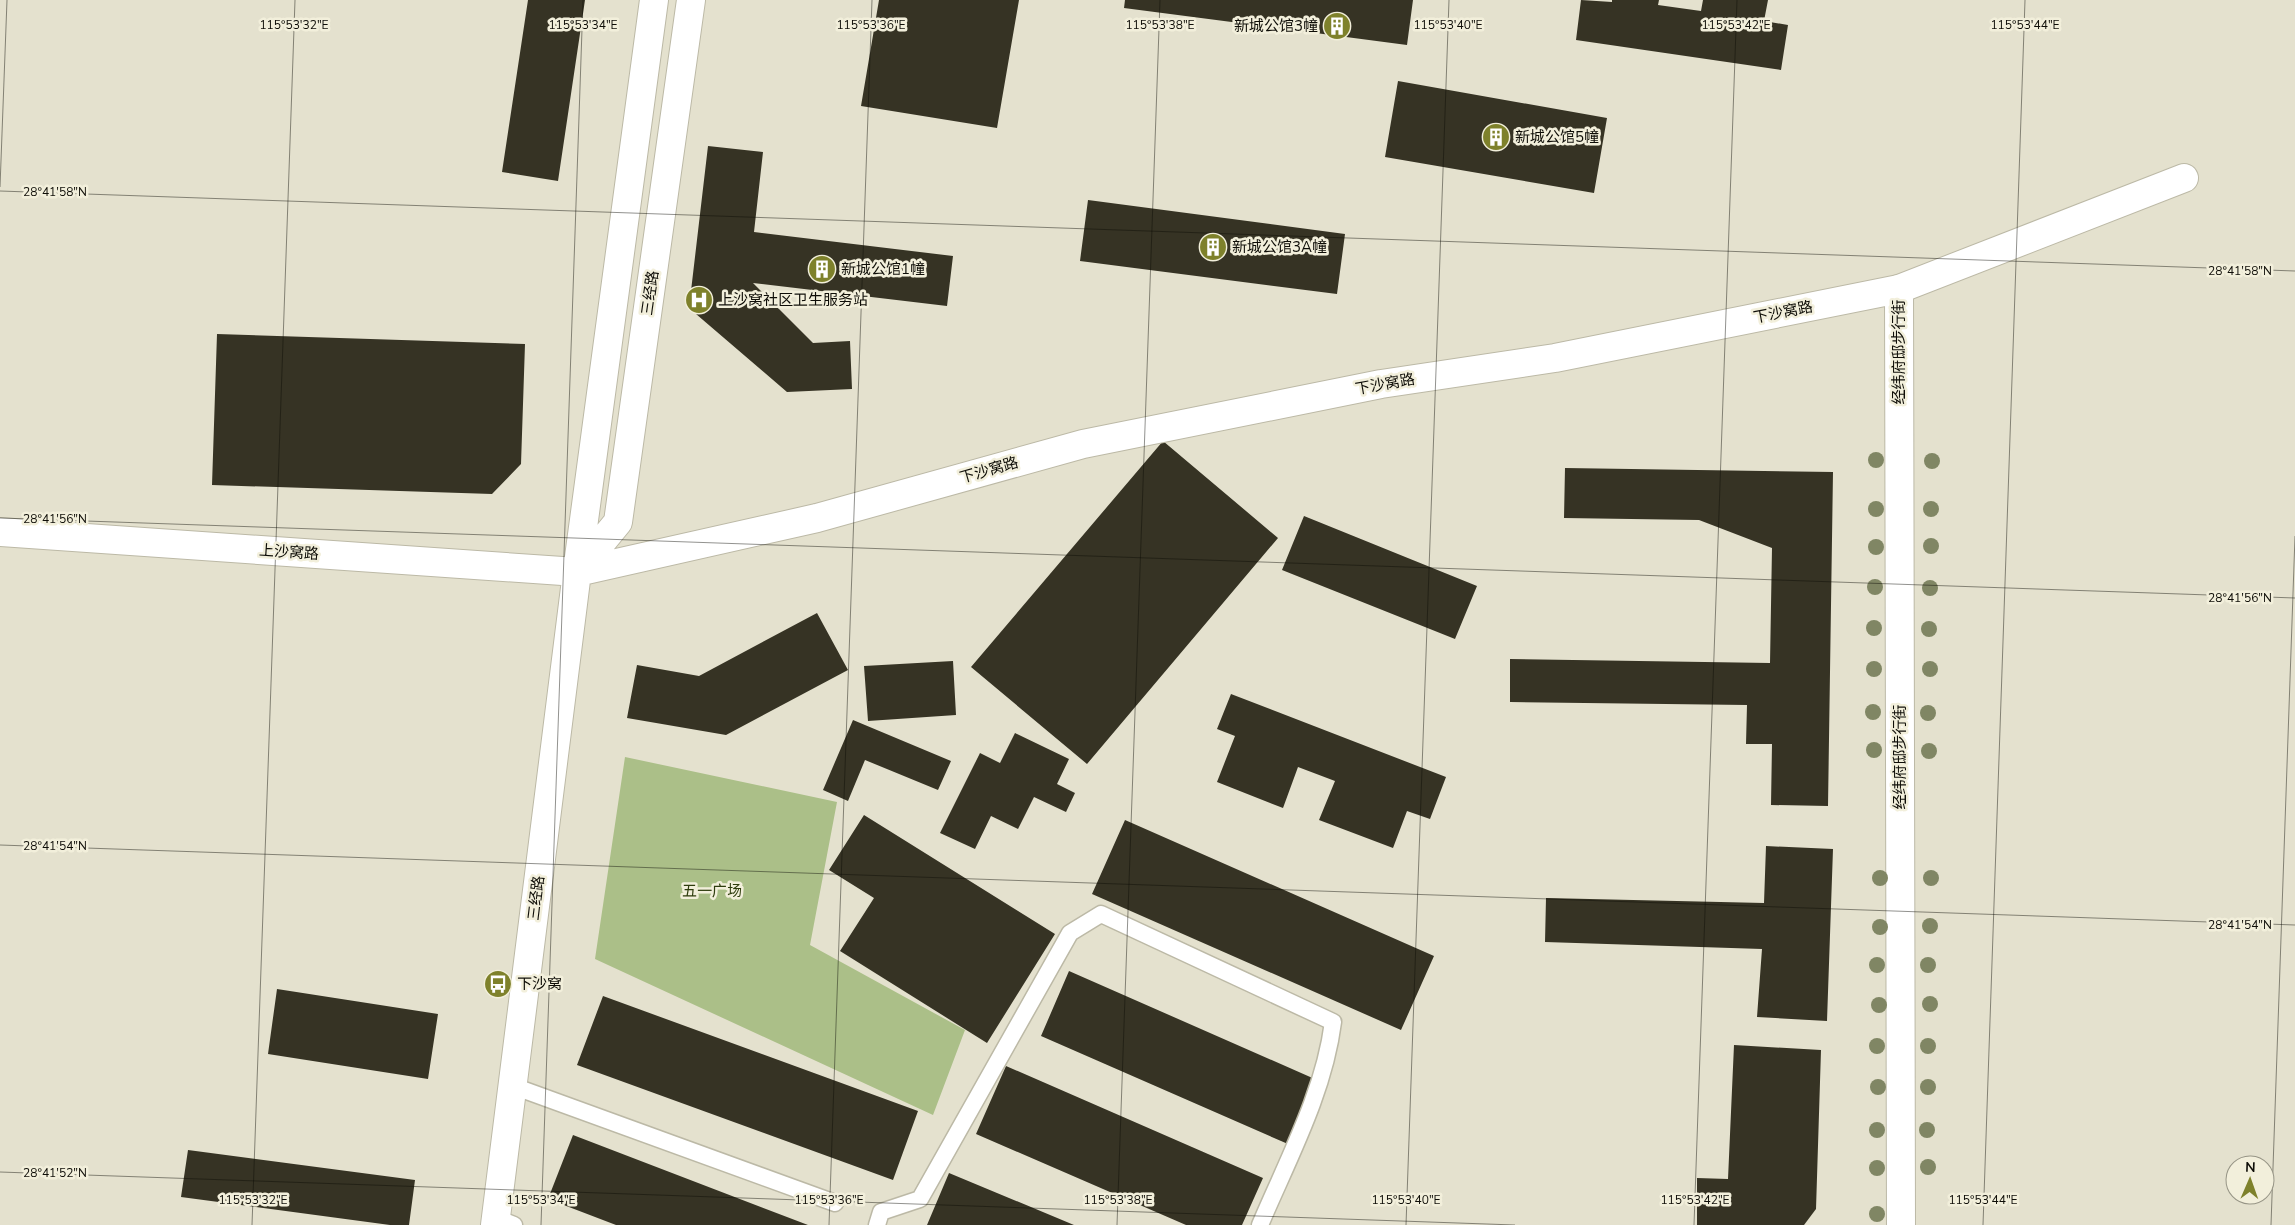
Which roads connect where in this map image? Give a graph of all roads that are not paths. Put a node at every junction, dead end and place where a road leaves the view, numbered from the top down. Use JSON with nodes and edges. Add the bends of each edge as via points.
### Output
{"nodes":[{"id":1,"x":654,"y":0,"type":"edge"},
{"id":2,"x":691,"y":0,"type":"edge"},
{"id":3,"x":2184,"y":178,"type":"dead end"},
{"id":4,"x":1899,"y":289,"type":"junction"},
{"id":5,"x":0,"y":532,"type":"edge"},
{"id":6,"x":578,"y":572,"type":"junction"},
{"id":7,"x":513,"y":1086,"type":"junction"},
{"id":8,"x":835,"y":1203,"type":"dead end"},
{"id":9,"x":502,"y":1223,"type":"edge"},
{"id":10,"x":877,"y":1225,"type":"edge"},
{"id":11,"x":1260,"y":1225,"type":"edge"},
{"id":12,"x":1902,"y":1225,"type":"edge"}],
"edges":[{"from":1,"to":6,"type":"street","name":"三经路"},
{"from":2,"to":6,"type":"street","name":"三经路","via":[[618,522]]},
{"from":3,"to":4,"type":"street","name":"下沙窝路"},
{"from":4,"to":6,"type":"street","name":"下沙窝路","via":[[1555,358],[1381,384],[1083,444],[817,518]]},
{"from":4,"to":12,"type":"street","name":"经纬府邸步行街"},
{"from":5,"to":6,"type":"street","name":"上沙窝路"},
{"from":6,"to":7,"type":"street","name":"三经路"},
{"from":7,"to":8,"type":"lane"},
{"from":7,"to":9,"type":"street","name":"三经路"},
{"from":10,"to":11,"type":"lane","via":[[881,1212],[920,1199],[1070,933],[1101,914],[1333,1022],[1330,1049],[1321,1080]]}]}
